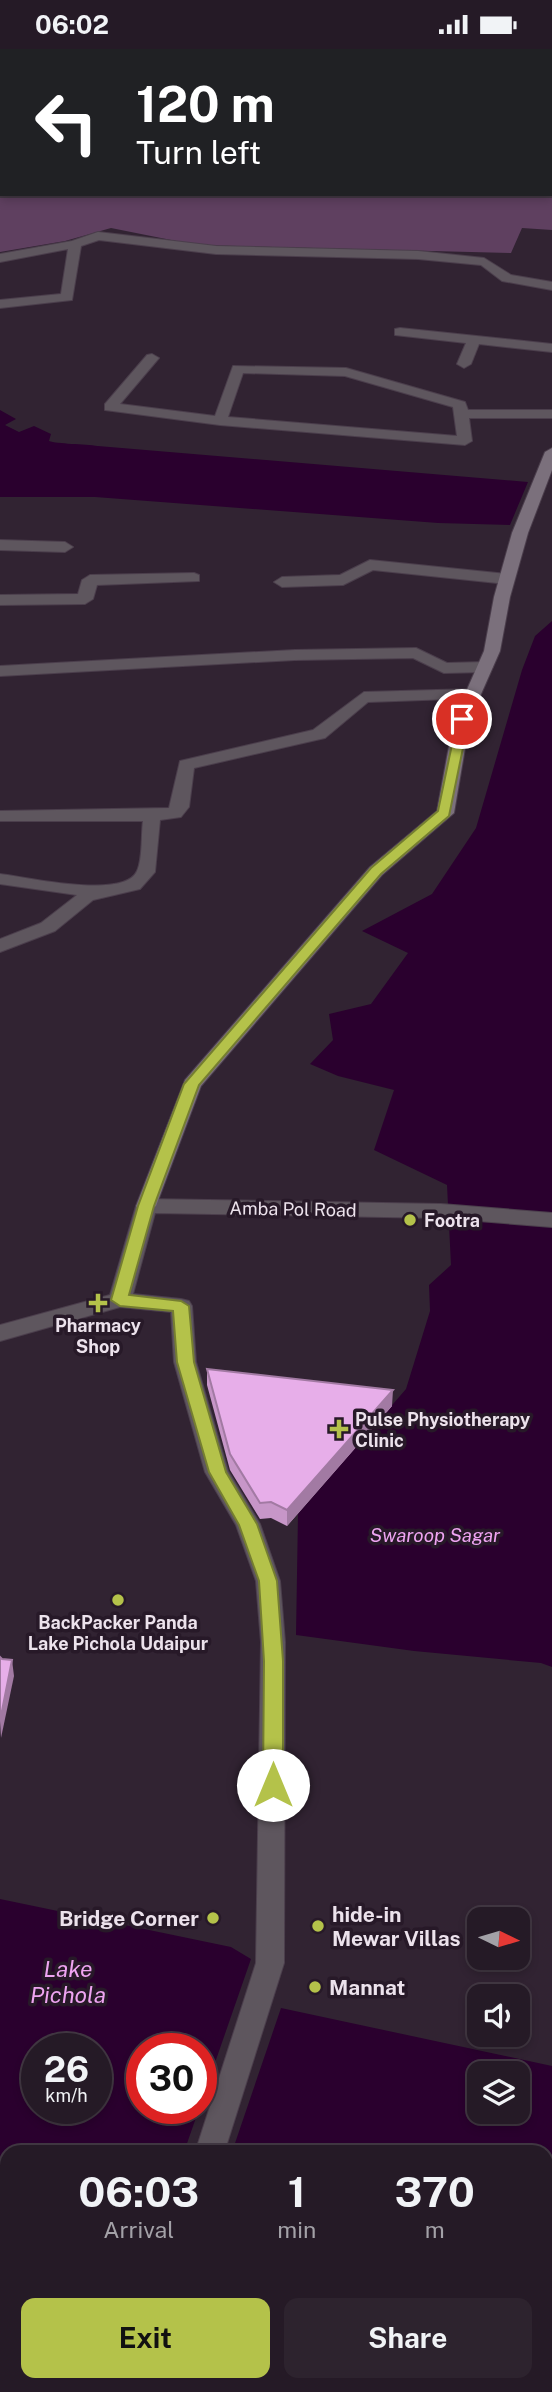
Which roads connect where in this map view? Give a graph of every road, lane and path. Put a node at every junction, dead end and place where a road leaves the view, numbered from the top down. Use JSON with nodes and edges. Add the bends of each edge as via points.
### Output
{"nodes":[{"id":1,"x":75,"y":244,"type":"junction"},
{"id":2,"x":0,"y":258,"type":"edge"},
{"id":3,"x":552,"y":286,"type":"edge"},
{"id":4,"x":0,"y":304,"type":"edge"},
{"id":5,"x":400,"y":332,"type":"dead end"},
{"id":6,"x":474,"y":339,"type":"junction"},
{"id":7,"x":552,"y":348,"type":"edge"},
{"id":8,"x":152,"y":358,"type":"dead end"},
{"id":9,"x":464,"y":364,"type":"dead end"},
{"id":10,"x":461,"y":414,"type":"junction"},
{"id":11,"x":552,"y":414,"type":"edge"},
{"id":12,"x":220,"y":421,"type":"junction"},
{"id":13,"x":552,"y":452,"type":"edge"},
{"id":14,"x":0,"y":545,"type":"edge"},
{"id":15,"x":65,"y":547,"type":"dead end"},
{"id":16,"x":194,"y":578,"type":"dead end"},
{"id":17,"x":507,"y":579,"type":"junction"},
{"id":18,"x":282,"y":582,"type":"dead end"},
{"id":19,"x":0,"y":600,"type":"edge"},
{"id":20,"x":485,"y":667,"type":"junction"},
{"id":21,"x":0,"y":671,"type":"edge"},
{"id":22,"x":473,"y":694,"type":"junction"},
{"id":23,"x":0,"y":816,"type":"edge"},
{"id":24,"x":152,"y":816,"type":"junction"},
{"id":25,"x":0,"y":879,"type":"edge"},
{"id":26,"x":96,"y":893,"type":"junction"},
{"id":27,"x":0,"y":946,"type":"edge"},
{"id":28,"x":146,"y":1206,"type":"junction"},
{"id":29,"x":552,"y":1220,"type":"edge"},
{"id":30,"x":120,"y":1300,"type":"junction"},
{"id":31,"x":0,"y":1333,"type":"edge"},
{"id":32,"x":212,"y":2145,"type":"edge"}],
"edges":[{"from":1,"to":2,"type":"street"},
{"from":1,"to":3,"type":"street","via":[[98,236],[216,250],[418,255],[484,261],[507,278]]},
{"from":1,"to":4,"type":"street","via":[[66,297]]},
{"from":5,"to":6,"type":"street"},
{"from":6,"to":7,"type":"street"},
{"from":6,"to":9,"type":"street"},
{"from":8,"to":12,"type":"street","via":[[110,407]]},
{"from":10,"to":11,"type":"street"},
{"from":10,"to":12,"type":"street","via":[[465,441]]},
{"from":10,"to":12,"type":"street","via":[[460,405],[346,372],[238,369]]},
{"from":13,"to":17,"type":"street"},
{"from":14,"to":15,"type":"street"},
{"from":16,"to":19,"type":"street","via":[[90,580],[85,599]]},
{"from":17,"to":18,"type":"street","via":[[370,565],[344,580]]},
{"from":17,"to":20,"type":"street"},
{"from":20,"to":21,"type":"street","via":[[444,668],[416,653]]},
{"from":20,"to":22,"type":"street"},
{"from":22,"to":24,"type":"street","via":[[365,697],[319,734],[186,765],[180,807],[175,813]]},
{"from":22,"to":28,"type":"street","via":[[462,719],[444,813],[376,871],[192,1084]]},
{"from":23,"to":24,"type":"street"},
{"from":24,"to":26,"type":"street","via":[[142,879]]},
{"from":25,"to":26,"type":"street"},
{"from":26,"to":27,"type":"street","via":[[80,900],[48,927]]},
{"from":28,"to":29,"type":"street","name":"Amba Pol Road","via":[[441,1211]]},
{"from":28,"to":30,"type":"street"},
{"from":30,"to":31,"type":"street"},
{"from":30,"to":32,"type":"street","via":[[181,1306],[185,1362],[218,1472],[248,1524],[268,1581],[274,1679],[272,1944],[259,2005]]}]}
